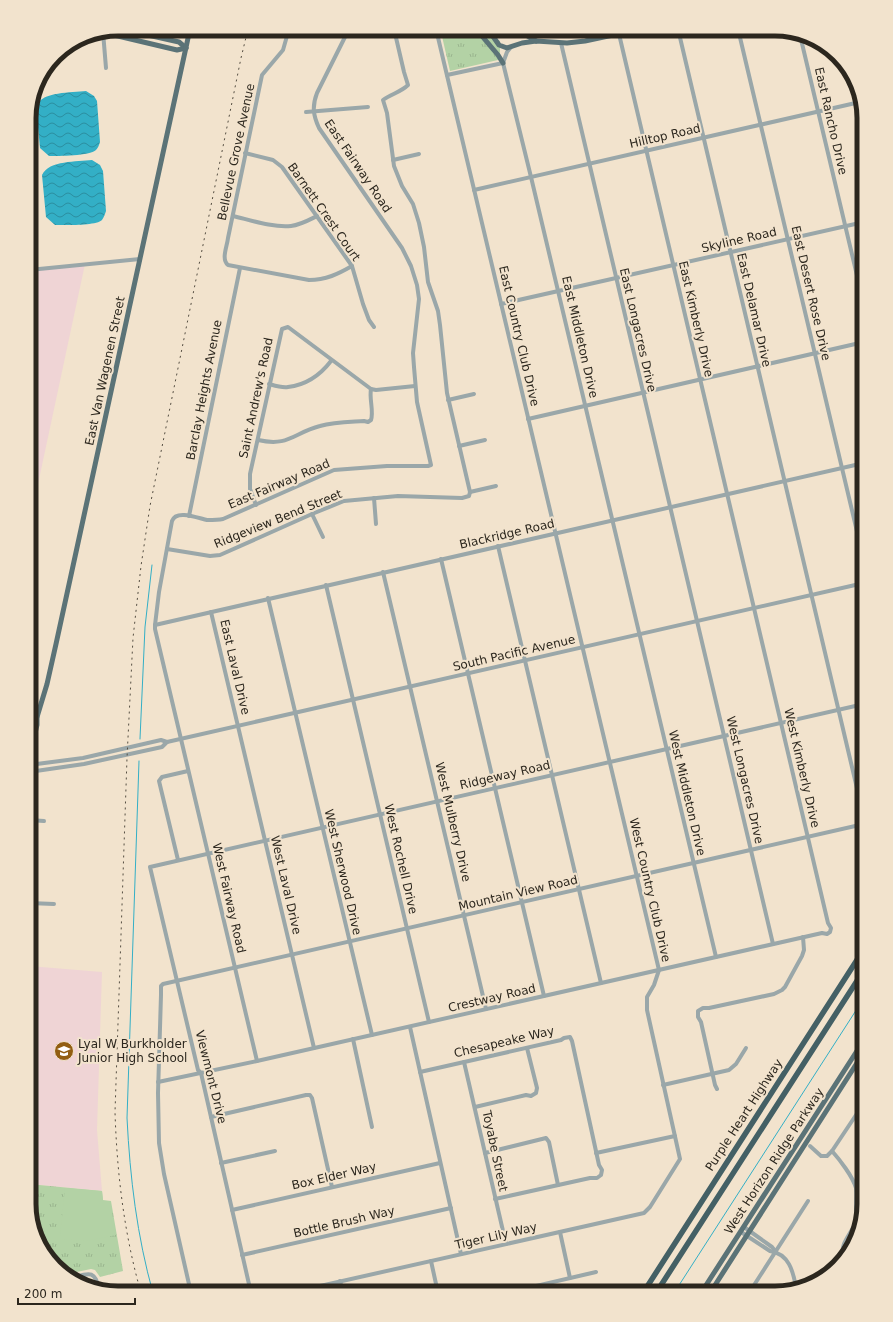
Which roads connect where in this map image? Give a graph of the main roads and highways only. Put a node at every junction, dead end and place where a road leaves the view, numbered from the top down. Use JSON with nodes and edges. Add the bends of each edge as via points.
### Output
{"nodes":[{"id":1,"x":118,"y":36,"type":"edge"},
{"id":2,"x":156,"y":36,"type":"edge"},
{"id":3,"x":189,"y":36,"type":"edge"},
{"id":4,"x":482,"y":36,"type":"edge"},
{"id":5,"x":518,"y":36,"type":"edge"},
{"id":6,"x":527,"y":36,"type":"edge"},
{"id":7,"x":609,"y":36,"type":"edge"},
{"id":8,"x":494,"y":38,"type":"edge"},
{"id":9,"x":536,"y":41,"type":"junction"},
{"id":10,"x":512,"y":46,"type":"junction"},
{"id":11,"x":186,"y":48,"type":"junction"},
{"id":12,"x":503,"y":63,"type":"road end"},
{"id":13,"x":37,"y":717,"type":"joint"},
{"id":14,"x":36,"y":729,"type":"edge"},
{"id":15,"x":857,"y":960,"type":"edge"},
{"id":16,"x":857,"y":981,"type":"edge"},
{"id":17,"x":857,"y":1051,"type":"edge"},
{"id":18,"x":857,"y":1063,"type":"edge"},
{"id":19,"x":808,"y":1145,"type":"junction"},
{"id":20,"x":792,"y":1151,"type":"junction"},
{"id":21,"x":647,"y":1286,"type":"edge"},
{"id":22,"x":661,"y":1286,"type":"edge"},
{"id":23,"x":706,"y":1286,"type":"edge"},
{"id":24,"x":715,"y":1286,"type":"edge"}],
"edges":[{"from":1,"to":11,"type":"main road","via":[[177,50]]},
{"from":2,"to":11,"type":"main road","via":[[179,42]]},
{"from":3,"to":11,"type":"main road","name":"East Van Wagenen Street"},
{"from":4,"to":12,"type":"main road"},
{"from":5,"to":10,"type":"main road"},
{"from":6,"to":9,"type":"main road"},
{"from":7,"to":9,"type":"main road","via":[[561,43]]},
{"from":8,"to":10,"type":"main road","via":[[503,47]]},
{"from":9,"to":10,"type":"main road"},
{"from":11,"to":13,"type":"main road","name":"East Van Wagenen Street","via":[[47,684]]},
{"from":13,"to":14,"type":"main road","name":"East Van Wagenen Street"},
{"from":15,"to":21,"type":"highway","name":"Purple Heart Highway"},
{"from":16,"to":22,"type":"highway","name":"Purple Heart Highway"},
{"from":17,"to":20,"type":"main road","name":"West Horizon Ridge Parkway"},
{"from":18,"to":19,"type":"main road","name":"West Horizon Ridge Parkway","via":[[809,1138]]},
{"from":19,"to":20,"type":"main road","via":[[800,1145]]},
{"from":19,"to":24,"type":"main road","name":"West Horizon Ridge Parkway"},
{"from":20,"to":23,"type":"main road","name":"West Horizon Ridge Parkway"}]}
